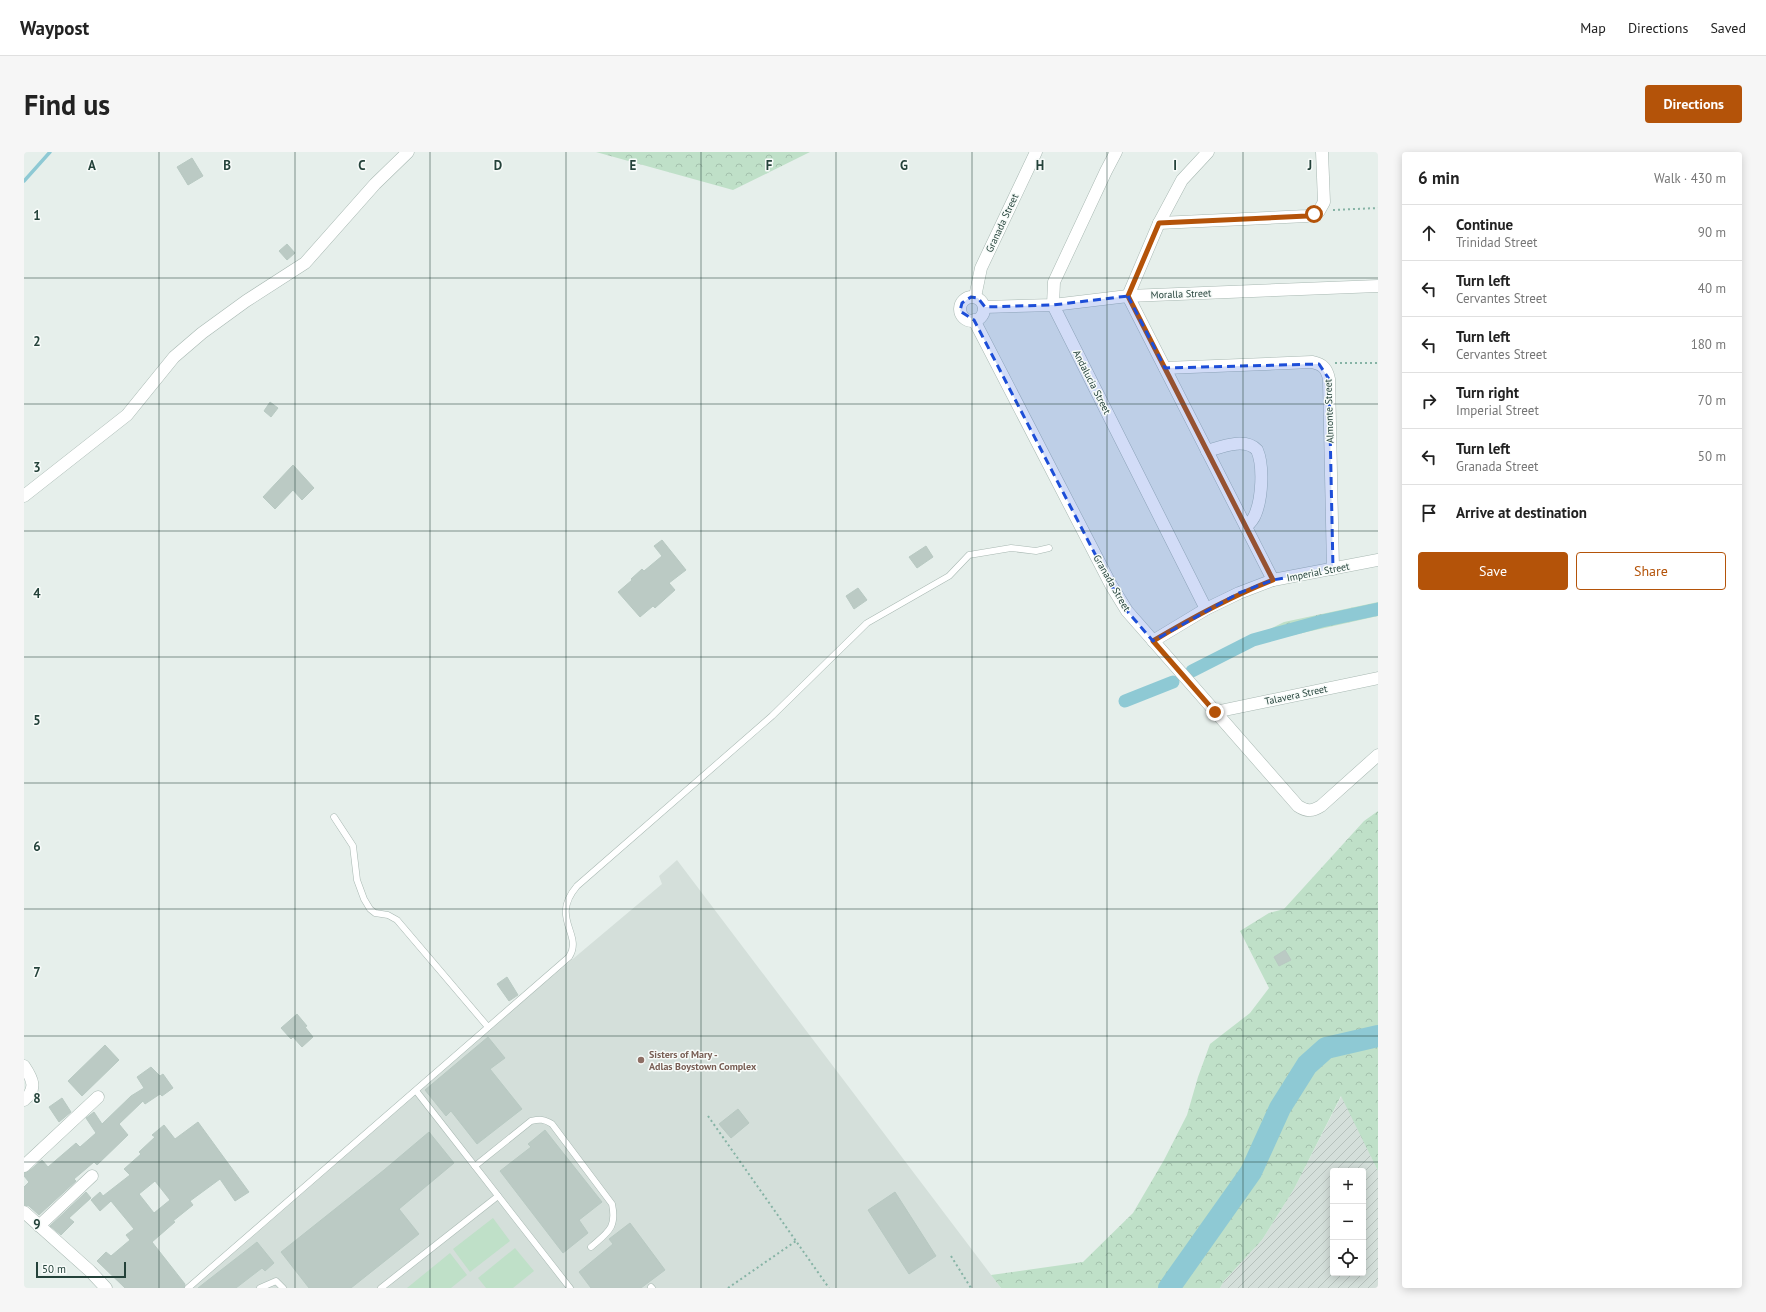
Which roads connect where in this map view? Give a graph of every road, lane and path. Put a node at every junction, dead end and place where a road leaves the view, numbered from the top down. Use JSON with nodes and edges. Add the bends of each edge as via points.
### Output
{"nodes":[{"id":1,"x":408,"y":152,"type":"edge"},
{"id":2,"x":1036,"y":152,"type":"edge"},
{"id":3,"x":1116,"y":152,"type":"edge"},
{"id":4,"x":1208,"y":152,"type":"edge"},
{"id":5,"x":1322,"y":152,"type":"edge"},
{"id":6,"x":1378,"y":208,"type":"edge"},
{"id":7,"x":1319,"y":211,"type":"junction"},
{"id":8,"x":1159,"y":223,"type":"junction"},
{"id":9,"x":1378,"y":286,"type":"edge"},
{"id":10,"x":1128,"y":296,"type":"junction"},
{"id":11,"x":975,"y":297,"type":"junction"},
{"id":12,"x":1053,"y":305,"type":"junction"},
{"id":13,"x":984,"y":307,"type":"junction"},
{"id":14,"x":974,"y":320,"type":"junction"},
{"id":15,"x":1378,"y":363,"type":"edge"},
{"id":16,"x":1319,"y":364,"type":"junction"},
{"id":17,"x":1165,"y":368,"type":"junction"},
{"id":18,"x":1207,"y":451,"type":"junction"},
{"id":19,"x":24,"y":496,"type":"edge"},
{"id":20,"x":1246,"y":527,"type":"junction"},
{"id":21,"x":1049,"y":548,"type":"dead end"},
{"id":22,"x":1378,"y":560,"type":"edge"},
{"id":23,"x":1333,"y":569,"type":"junction"},
{"id":24,"x":1273,"y":580,"type":"junction"},
{"id":25,"x":1206,"y":610,"type":"junction"},
{"id":26,"x":1153,"y":641,"type":"junction"},
{"id":27,"x":1378,"y":678,"type":"edge"},
{"id":28,"x":1215,"y":712,"type":"junction"},
{"id":29,"x":1378,"y":755,"type":"edge"},
{"id":30,"x":334,"y":817,"type":"dead end"},
{"id":31,"x":488,"y":1027,"type":"junction"},
{"id":32,"x":24,"y":1066,"type":"edge"},
{"id":33,"x":417,"y":1092,"type":"dead end"},
{"id":34,"x":98,"y":1097,"type":"dead end"},
{"id":35,"x":24,"y":1100,"type":"edge"},
{"id":36,"x":708,"y":1116,"type":"dead end"},
{"id":37,"x":24,"y":1166,"type":"edge"},
{"id":38,"x":475,"y":1166,"type":"junction"},
{"id":39,"x":92,"y":1176,"type":"dead end"},
{"id":40,"x":498,"y":1196,"type":"junction"},
{"id":41,"x":24,"y":1212,"type":"edge"},
{"id":42,"x":39,"y":1226,"type":"junction"},
{"id":43,"x":796,"y":1241,"type":"junction"},
{"id":44,"x":591,"y":1246,"type":"dead end"},
{"id":45,"x":951,"y":1256,"type":"dead end"},
{"id":46,"x":106,"y":1288,"type":"edge"},
{"id":47,"x":188,"y":1288,"type":"edge"},
{"id":48,"x":260,"y":1288,"type":"edge"},
{"id":49,"x":283,"y":1288,"type":"edge"},
{"id":50,"x":381,"y":1288,"type":"edge"},
{"id":51,"x":570,"y":1288,"type":"edge"},
{"id":52,"x":728,"y":1288,"type":"edge"},
{"id":53,"x":829,"y":1288,"type":"edge"},
{"id":54,"x":972,"y":1288,"type":"edge"}],
"edges":[{"from":1,"to":19,"type":"street","via":[[375,184],[305,263],[202,333],[174,357],[127,415]]},
{"from":2,"to":11,"type":"street","name":"Granada Street","via":[[981,268]]},
{"from":3,"to":12,"type":"street","name":"Andalucia Street","via":[[1054,282]]},
{"from":4,"to":8,"type":"street","via":[[1182,180]]},
{"from":5,"to":7,"type":"street","via":[[1324,202]]},
{"from":6,"to":7,"type":"path"},
{"from":7,"to":8,"type":"street","via":[[1307,216]]},
{"from":8,"to":10,"type":"street"},
{"from":9,"to":10,"type":"street","name":"Moralla Street"},
{"from":10,"to":12,"type":"street","name":"Moralla Street"},
{"from":10,"to":17,"type":"street"},
{"from":11,"to":13,"type":"street"},
{"from":11,"to":14,"type":"street","via":[[964,300],[960,311],[964,317]]},
{"from":12,"to":13,"type":"street","name":"Moralla Street"},
{"from":12,"to":25,"type":"street","name":"Andalucia Street"},
{"from":13,"to":14,"type":"street","via":[[981,317]]},
{"from":14,"to":26,"type":"street","name":"Granada Street","via":[[1111,585],[1127,611]]},
{"from":15,"to":16,"type":"path"},
{"from":16,"to":17,"type":"street","via":[[1312,362]]},
{"from":16,"to":23,"type":"street","name":"Almonte Street","via":[[1325,368],[1329,379]]},
{"from":17,"to":18,"type":"street"},
{"from":18,"to":20,"type":"street"},
{"from":18,"to":20,"type":"street","via":[[1238,444],[1257,450],[1261,466],[1260,497],[1255,515]]},
{"from":20,"to":24,"type":"street"},
{"from":21,"to":31,"type":"lane","via":[[1036,551],[1011,548],[969,555],[949,576],[867,623],[772,716],[577,886],[570,894],[566,911],[566,923],[575,945],[570,957]]},
{"from":22,"to":23,"type":"street","name":"Imperial Street"},
{"from":23,"to":24,"type":"street","name":"Imperial Street"},
{"from":24,"to":25,"type":"street","name":"Imperial Street","via":[[1239,593]]},
{"from":25,"to":26,"type":"street","name":"Imperial Street"},
{"from":26,"to":28,"type":"street","name":"Granada Street"},
{"from":27,"to":28,"type":"street","name":"Talavera Street"},
{"from":28,"to":29,"type":"street","name":"Granada Street","via":[[1304,810],[1310,811],[1322,806]]},
{"from":30,"to":31,"type":"lane","via":[[353,846],[357,880],[370,909],[398,920]]},
{"from":31,"to":47,"type":"lane"},
{"from":32,"to":35,"type":"street","via":[[33,1083],[32,1091]]},
{"from":33,"to":38,"type":"lane"},
{"from":34,"to":37,"type":"street"},
{"from":36,"to":43,"type":"path"},
{"from":38,"to":40,"type":"lane"},
{"from":38,"to":44,"type":"lane","via":[[531,1122],[539,1119],[552,1124],[612,1204],[615,1217],[610,1231]]},
{"from":39,"to":42,"type":"street"},
{"from":40,"to":50,"type":"lane"},
{"from":40,"to":51,"type":"lane"},
{"from":41,"to":42,"type":"street"},
{"from":42,"to":46,"type":"street"},
{"from":43,"to":52,"type":"path"},
{"from":43,"to":53,"type":"path"},
{"from":45,"to":54,"type":"path"},
{"from":48,"to":49,"type":"lane","via":[[276,1281]]}]}
